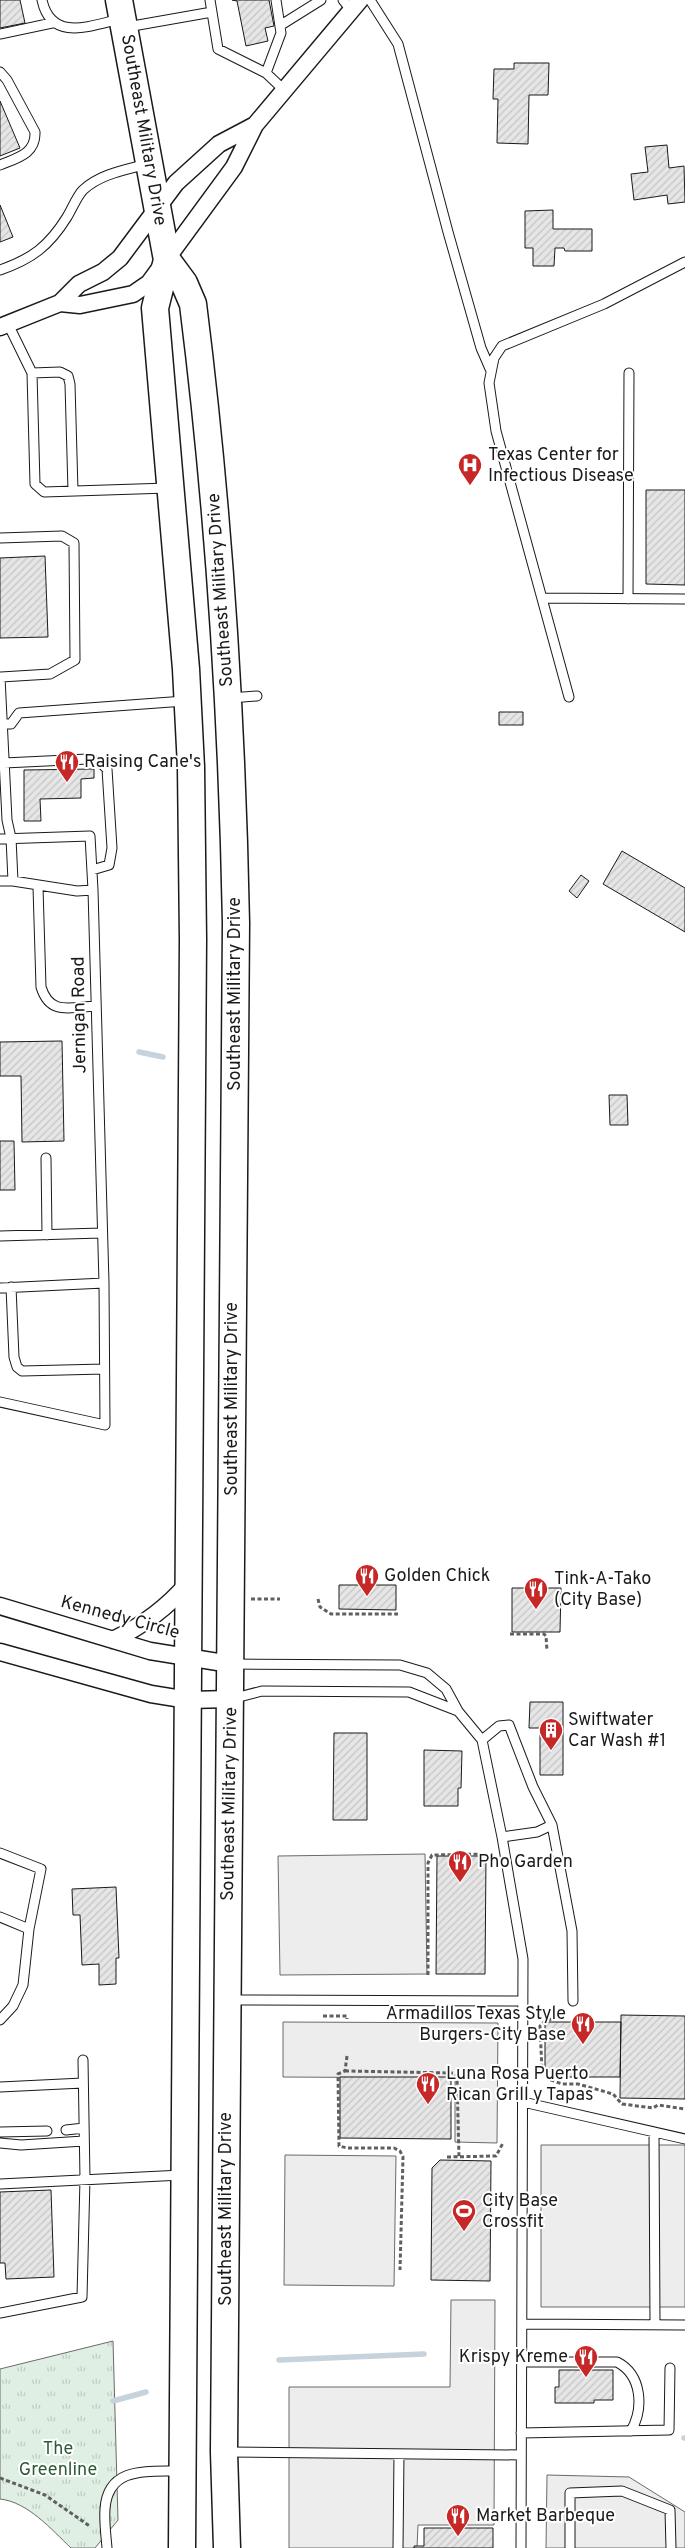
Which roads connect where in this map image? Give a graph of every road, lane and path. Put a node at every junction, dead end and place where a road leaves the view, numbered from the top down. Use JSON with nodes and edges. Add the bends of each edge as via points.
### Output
{"nodes":[{"id":1,"x":42,"y":0,"type":"edge"},
{"id":2,"x":210,"y":0,"type":"edge"},
{"id":3,"x":276,"y":0,"type":"edge"},
{"id":4,"x":321,"y":0,"type":"edge"},
{"id":5,"x":370,"y":0,"type":"edge"},
{"id":6,"x":351,"y":3,"type":"edge"},
{"id":7,"x":212,"y":12,"type":"junction"},
{"id":8,"x":122,"y":15,"type":"edge"},
{"id":9,"x":52,"y":23,"type":"junction"},
{"id":10,"x":281,"y":25,"type":"junction"},
{"id":11,"x":0,"y":34,"type":"edge"},
{"id":12,"x":0,"y":72,"type":"edge"},
{"id":13,"x":266,"y":73,"type":"junction"},
{"id":14,"x":284,"y":90,"type":"junction"},
{"id":15,"x":255,"y":125,"type":"junction"},
{"id":16,"x":149,"y":163,"type":"junction"},
{"id":17,"x":0,"y":165,"type":"edge"},
{"id":18,"x":158,"y":207,"type":"junction"},
{"id":19,"x":167,"y":260,"type":"junction"},
{"id":20,"x":685,"y":262,"type":"edge"},
{"id":21,"x":0,"y":270,"type":"edge"},
{"id":22,"x":60,"y":302,"type":"junction"},
{"id":23,"x":4,"y":326,"type":"edge"},
{"id":24,"x":491,"y":371,"type":"junction"},
{"id":25,"x":32,"y":373,"type":"junction"},
{"id":26,"x":629,"y":373,"type":"dead end"},
{"id":27,"x":172,"y":488,"type":"junction"},
{"id":28,"x":72,"y":491,"type":"junction"},
{"id":29,"x":0,"y":538,"type":"edge"},
{"id":30,"x":542,"y":598,"type":"junction"},
{"id":31,"x":628,"y":599,"type":"junction"},
{"id":32,"x":685,"y":599,"type":"edge"},
{"id":33,"x":1,"y":677,"type":"edge"},
{"id":34,"x":257,"y":696,"type":"dead end"},
{"id":35,"x":569,"y":697,"type":"dead end"},
{"id":36,"x":229,"y":698,"type":"junction"},
{"id":37,"x":188,"y":701,"type":"junction"},
{"id":38,"x":4,"y":724,"type":"edge"},
{"id":39,"x":4,"y":763,"type":"junction"},
{"id":40,"x":11,"y":838,"type":"junction"},
{"id":41,"x":0,"y":839,"type":"edge"},
{"id":42,"x":92,"y":870,"type":"junction"},
{"id":43,"x":0,"y":881,"type":"edge"},
{"id":44,"x":13,"y":881,"type":"junction"},
{"id":45,"x":38,"y":887,"type":"junction"},
{"id":46,"x":93,"y":890,"type":"junction"},
{"id":47,"x":96,"y":1006,"type":"junction"},
{"id":48,"x":46,"y":1158,"type":"dead end"},
{"id":49,"x":102,"y":1233,"type":"junction"},
{"id":50,"x":47,"y":1234,"type":"junction"},
{"id":51,"x":0,"y":1236,"type":"edge"},
{"id":52,"x":104,"y":1283,"type":"junction"},
{"id":53,"x":11,"y":1287,"type":"junction"},
{"id":54,"x":0,"y":1288,"type":"edge"},
{"id":55,"x":104,"y":1369,"type":"junction"},
{"id":56,"x":0,"y":1402,"type":"edge"},
{"id":57,"x":188,"y":1583,"type":"junction"},
{"id":58,"x":250,"y":1598,"type":"dead end"},
{"id":59,"x":280,"y":1598,"type":"dead end"},
{"id":60,"x":318,"y":1599,"type":"dead end"},
{"id":61,"x":0,"y":1606,"type":"edge"},
{"id":62,"x":398,"y":1614,"type":"dead end"},
{"id":63,"x":510,"y":1634,"type":"dead end"},
{"id":64,"x":113,"y":1640,"type":"junction"},
{"id":65,"x":0,"y":1652,"type":"edge"},
{"id":66,"x":547,"y":1652,"type":"dead end"},
{"id":67,"x":187,"y":1656,"type":"junction"},
{"id":68,"x":230,"y":1664,"type":"junction"},
{"id":69,"x":231,"y":1699,"type":"junction"},
{"id":70,"x":188,"y":1700,"type":"junction"},
{"id":71,"x":458,"y":1711,"type":"junction"},
{"id":72,"x":482,"y":1740,"type":"junction"},
{"id":73,"x":552,"y":1825,"type":"junction"},
{"id":74,"x":502,"y":1837,"type":"junction"},
{"id":75,"x":0,"y":1853,"type":"edge"},
{"id":76,"x":485,"y":1854,"type":"dead end"},
{"id":77,"x":0,"y":1917,"type":"edge"},
{"id":78,"x":29,"y":1929,"type":"junction"},
{"id":79,"x":428,"y":1975,"type":"dead end"},
{"id":80,"x":228,"y":2000,"type":"junction"},
{"id":81,"x":523,"y":2001,"type":"junction"},
{"id":82,"x":573,"y":2001,"type":"dead end"},
{"id":83,"x":323,"y":2016,"type":"dead end"},
{"id":84,"x":558,"y":2016,"type":"dead end"},
{"id":85,"x":347,"y":2019,"type":"dead end"},
{"id":86,"x":0,"y":2020,"type":"edge"},
{"id":87,"x":347,"y":2056,"type":"dead end"},
{"id":88,"x":83,"y":2060,"type":"dead end"},
{"id":89,"x":346,"y":2071,"type":"junction"},
{"id":90,"x":83,"y":2083,"type":"junction"},
{"id":91,"x":0,"y":2088,"type":"edge"},
{"id":92,"x":523,"y":2102,"type":"junction"},
{"id":93,"x":685,"y":2109,"type":"edge"},
{"id":94,"x":84,"y":2128,"type":"junction"},
{"id":95,"x":66,"y":2130,"type":"dead end"},
{"id":96,"x":47,"y":2131,"type":"dead end"},
{"id":97,"x":0,"y":2132,"type":"edge"},
{"id":98,"x":654,"y":2132,"type":"junction"},
{"id":99,"x":685,"y":2139,"type":"edge"},
{"id":100,"x":84,"y":2141,"type":"junction"},
{"id":101,"x":0,"y":2143,"type":"edge"},
{"id":102,"x":503,"y":2143,"type":"dead end"},
{"id":103,"x":447,"y":2157,"type":"dead end"},
{"id":104,"x":459,"y":2157,"type":"junction"},
{"id":105,"x":184,"y":2175,"type":"junction"},
{"id":106,"x":85,"y":2179,"type":"junction"},
{"id":107,"x":0,"y":2184,"type":"edge"},
{"id":108,"x":400,"y":2270,"type":"dead end"},
{"id":109,"x":0,"y":2313,"type":"edge"},
{"id":110,"x":522,"y":2324,"type":"junction"},
{"id":111,"x":655,"y":2325,"type":"junction"},
{"id":112,"x":685,"y":2325,"type":"edge"},
{"id":113,"x":522,"y":2362,"type":"junction"},
{"id":114,"x":670,"y":2368,"type":"dead end"},
{"id":115,"x":631,"y":2431,"type":"junction"},
{"id":116,"x":521,"y":2433,"type":"junction"},
{"id":117,"x":224,"y":2452,"type":"junction"},
{"id":118,"x":399,"y":2454,"type":"junction"},
{"id":119,"x":521,"y":2455,"type":"junction"},
{"id":120,"x":182,"y":2471,"type":"junction"},
{"id":121,"x":0,"y":2478,"type":"edge"},
{"id":122,"x":107,"y":2546,"type":"edge"},
{"id":123,"x":182,"y":2548,"type":"edge"},
{"id":124,"x":226,"y":2548,"type":"edge"},
{"id":125,"x":398,"y":2548,"type":"edge"},
{"id":126,"x":521,"y":2548,"type":"edge"},
{"id":127,"x":570,"y":2548,"type":"edge"},
{"id":128,"x":671,"y":2548,"type":"edge"}],
"edges":[{"from":1,"to":9,"type":"lane","via":[[45,14]]},
{"from":2,"to":7,"type":"lane"},
{"from":3,"to":10,"type":"lane"},
{"from":4,"to":10,"type":"lane"},
{"from":5,"to":24,"type":"lane","via":[[398,44],[455,259]]},
{"from":6,"to":14,"type":"street"},
{"from":7,"to":8,"type":"lane"},
{"from":7,"to":13,"type":"lane","via":[[218,49]]},
{"from":8,"to":9,"type":"lane","via":[[80,28]]},
{"from":8,"to":16,"type":"main road","name":"Southeast Military Drive"},
{"from":9,"to":11,"type":"lane"},
{"from":10,"to":13,"type":"lane"},
{"from":12,"to":17,"type":"lane","via":[[35,132],[35,139],[26,154]]},
{"from":13,"to":14,"type":"lane"},
{"from":14,"to":15,"type":"street"},
{"from":15,"to":18,"type":"street","via":[[219,144],[176,183]]},
{"from":15,"to":19,"type":"street","via":[[234,167]]},
{"from":16,"to":18,"type":"main road","name":"Southeast Military Drive"},
{"from":16,"to":21,"type":"lane","via":[[105,176],[82,191],[49,242],[24,262]]},
{"from":18,"to":19,"type":"main road","name":"Southeast Military Drive"},
{"from":18,"to":22,"type":"street","via":[[120,258],[79,284]]},
{"from":19,"to":22,"type":"street","via":[[150,283],[133,294],[80,305]]},
{"from":19,"to":27,"type":"main road","name":"Southeast Military Drive","via":[[155,308]]},
{"from":19,"to":36,"type":"main road","name":"Southeast Military Drive","via":[[184,283],[193,304],[214,478]]},
{"from":20,"to":24,"type":"lane","via":[[604,304],[502,346]]},
{"from":22,"to":23,"type":"street"},
{"from":23,"to":25,"type":"lane"},
{"from":24,"to":30,"type":"lane","via":[[489,383],[496,431]]},
{"from":25,"to":28,"type":"lane","via":[[35,484],[44,492]]},
{"from":25,"to":28,"type":"lane","via":[[60,372],[68,376]]},
{"from":26,"to":31,"type":"lane"},
{"from":27,"to":28,"type":"lane"},
{"from":27,"to":37,"type":"main road","name":"Southeast Military Drive"},
{"from":29,"to":33,"type":"lane","via":[[62,536],[74,543],[75,640],[75,660],[50,674]]},
{"from":30,"to":31,"type":"lane"},
{"from":30,"to":35,"type":"lane"},
{"from":31,"to":32,"type":"lane"},
{"from":33,"to":38,"type":"lane"},
{"from":34,"to":36,"type":"lane"},
{"from":36,"to":37,"type":"main road"},
{"from":36,"to":68,"type":"main road","name":"Southeast Military Drive","via":[[236,923]]},
{"from":37,"to":38,"type":"lane","via":[[19,713]]},
{"from":37,"to":57,"type":"main road","name":"Southeast Military Drive","via":[[193,940]]},
{"from":38,"to":39,"type":"lane"},
{"from":39,"to":40,"type":"lane"},
{"from":39,"to":42,"type":"lane","via":[[88,759],[107,768],[110,864]]},
{"from":40,"to":41,"type":"lane"},
{"from":40,"to":42,"type":"lane","name":"Jernigan Road","via":[[90,836]]},
{"from":40,"to":44,"type":"lane"},
{"from":42,"to":46,"type":"lane","name":"Jernigan Road"},
{"from":43,"to":44,"type":"lane"},
{"from":44,"to":45,"type":"lane"},
{"from":45,"to":46,"type":"lane"},
{"from":45,"to":47,"type":"lane","via":[[41,987],[45,1001],[53,1007]]},
{"from":46,"to":47,"type":"lane","name":"Jernigan Road"},
{"from":47,"to":49,"type":"lane","name":"Jernigan Road"},
{"from":48,"to":50,"type":"lane"},
{"from":49,"to":50,"type":"lane"},
{"from":49,"to":52,"type":"lane","name":"Jernigan Road"},
{"from":50,"to":51,"type":"lane"},
{"from":52,"to":53,"type":"lane"},
{"from":52,"to":55,"type":"lane","name":"Jernigan Road"},
{"from":53,"to":54,"type":"lane"},
{"from":53,"to":55,"type":"lane","via":[[14,1357],[22,1371]]},
{"from":55,"to":56,"type":"lane","name":"Jernigan Road","via":[[104,1425]]},
{"from":57,"to":64,"type":"street","via":[[150,1618]]},
{"from":57,"to":67,"type":"main road","name":"Southeast Military Drive"},
{"from":58,"to":59,"type":"path"},
{"from":60,"to":62,"type":"path","via":[[326,1612]]},
{"from":61,"to":64,"type":"street","name":"Kennedy Circle"},
{"from":63,"to":66,"type":"path","via":[[546,1636]]},
{"from":64,"to":67,"type":"street","name":"Kennedy Circle","via":[[150,1651]]},
{"from":65,"to":70,"type":"street","via":[[151,1694]]},
{"from":67,"to":68,"type":"street","name":"Kennedy Circle"},
{"from":67,"to":70,"type":"main road","name":"Southeast Military Drive"},
{"from":68,"to":69,"type":"main road","name":"Southeast Military Drive"},
{"from":68,"to":71,"type":"lane","via":[[400,1665],[427,1673],[446,1689]]},
{"from":69,"to":70,"type":"street"},
{"from":69,"to":71,"type":"lane","via":[[262,1692],[409,1692]]},
{"from":69,"to":80,"type":"main road","name":"Southeast Military Drive"},
{"from":70,"to":105,"type":"main road","name":"Southeast Military Drive"},
{"from":71,"to":72,"type":"lane"},
{"from":72,"to":73,"type":"lane","via":[[499,1726],[509,1725]]},
{"from":72,"to":74,"type":"lane"},
{"from":73,"to":74,"type":"lane","via":[[537,1832]]},
{"from":73,"to":82,"type":"lane","via":[[572,1931]]},
{"from":74,"to":81,"type":"lane","via":[[523,1959]]},
{"from":75,"to":78,"type":"lane","via":[[41,1869]]},
{"from":76,"to":79,"type":"path","via":[[432,1855],[428,1862]]},
{"from":77,"to":78,"type":"lane"},
{"from":78,"to":86,"type":"lane","via":[[23,1984],[13,2006]]},
{"from":80,"to":81,"type":"lane"},
{"from":80,"to":117,"type":"main road","name":"Southeast Military Drive"},
{"from":81,"to":92,"type":"lane"},
{"from":83,"to":85,"type":"path","via":[[347,2016]]},
{"from":84,"to":93,"type":"path","via":[[545,2020],[540,2026],[542,2071],[551,2080],[613,2094],[622,2104],[653,2108],[658,2104]]},
{"from":87,"to":89,"type":"path"},
{"from":88,"to":90,"type":"lane"},
{"from":89,"to":104,"type":"path","via":[[453,2073],[457,2079]]},
{"from":89,"to":108,"type":"path","via":[[338,2074],[340,2146],[394,2148],[403,2158]]},
{"from":90,"to":91,"type":"lane"},
{"from":90,"to":94,"type":"lane"},
{"from":92,"to":98,"type":"lane"},
{"from":92,"to":110,"type":"lane"},
{"from":94,"to":95,"type":"lane"},
{"from":94,"to":100,"type":"lane"},
{"from":96,"to":97,"type":"lane"},
{"from":98,"to":99,"type":"lane"},
{"from":98,"to":111,"type":"lane"},
{"from":100,"to":101,"type":"lane"},
{"from":100,"to":106,"type":"lane"},
{"from":102,"to":104,"type":"path","via":[[496,2156]]},
{"from":103,"to":104,"type":"path"},
{"from":105,"to":106,"type":"lane"},
{"from":105,"to":120,"type":"main road","name":"Southeast Military Drive"},
{"from":106,"to":107,"type":"lane"},
{"from":106,"to":109,"type":"lane","via":[[82,2298]]},
{"from":110,"to":111,"type":"lane"},
{"from":110,"to":113,"type":"lane"},
{"from":111,"to":112,"type":"lane"},
{"from":113,"to":115,"type":"lane","via":[[617,2362],[626,2367],[637,2385],[638,2419]]},
{"from":113,"to":116,"type":"lane"},
{"from":114,"to":115,"type":"lane","via":[[669,2430]]},
{"from":115,"to":116,"type":"lane"},
{"from":116,"to":119,"type":"lane"},
{"from":117,"to":118,"type":"lane"},
{"from":117,"to":124,"type":"main road","name":"Southeast Military Drive"},
{"from":118,"to":119,"type":"lane"},
{"from":118,"to":125,"type":"lane"},
{"from":119,"to":126,"type":"lane"},
{"from":120,"to":122,"type":"lane","via":[[133,2472],[117,2480],[109,2490],[105,2508]]},
{"from":120,"to":123,"type":"main road","name":"Southeast Military Drive"},
{"from":121,"to":122,"type":"path","via":[[45,2495],[93,2528]]},
{"from":127,"to":128,"type":"lane","via":[[570,2493],[622,2491],[670,2510]]}]}
